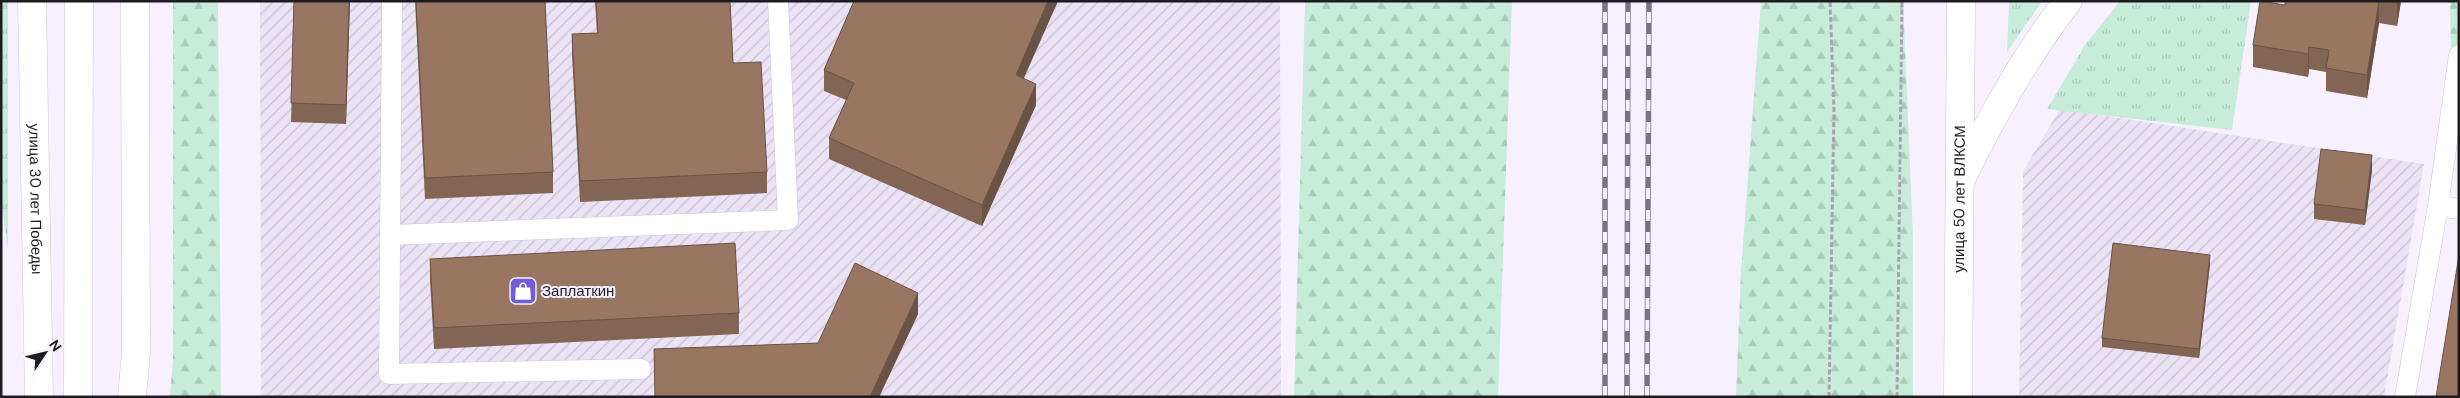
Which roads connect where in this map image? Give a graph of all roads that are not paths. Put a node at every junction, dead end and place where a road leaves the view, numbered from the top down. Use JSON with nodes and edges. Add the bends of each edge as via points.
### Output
{"nodes":[{"id":1,"x":32,"y":1,"type":"edge"},
{"id":2,"x":78,"y":1,"type":"edge"},
{"id":3,"x":136,"y":1,"type":"edge"},
{"id":4,"x":392,"y":1,"type":"edge"},
{"id":5,"x":778,"y":1,"type":"edge"},
{"id":6,"x":1961,"y":1,"type":"edge"},
{"id":7,"x":2068,"y":1,"type":"edge"},
{"id":8,"x":2459,"y":55,"type":"edge"},
{"id":9,"x":1960,"y":183,"type":"junction"},
{"id":10,"x":2438,"y":206,"type":"junction"},
{"id":11,"x":2459,"y":210,"type":"edge"},
{"id":12,"x":390,"y":235,"type":"junction"},
{"id":13,"x":641,"y":369,"type":"dead end"},
{"id":14,"x":39,"y":397,"type":"edge"},
{"id":15,"x":78,"y":397,"type":"edge"},
{"id":16,"x":132,"y":397,"type":"edge"},
{"id":17,"x":1958,"y":397,"type":"edge"},
{"id":18,"x":2405,"y":397,"type":"edge"}],
"edges":[{"from":1,"to":14,"type":"street","name":"улица 30 лет Победы"},
{"from":2,"to":15,"type":"street"},
{"from":3,"to":16,"type":"street","via":[[136,352]]},
{"from":4,"to":12,"type":"lane"},
{"from":5,"to":12,"type":"lane","via":[[788,220]]},
{"from":6,"to":9,"type":"street","name":"улица 50 лет ВЛКСМ"},
{"from":7,"to":9,"type":"street","via":[[2019,71],[1987,126]]},
{"from":8,"to":10,"type":"lane"},
{"from":9,"to":17,"type":"street","name":"улица 50 лет ВЛКСМ"},
{"from":10,"to":11,"type":"lane"},
{"from":10,"to":18,"type":"lane"},
{"from":12,"to":13,"type":"lane","via":[[389,374]]}]}
